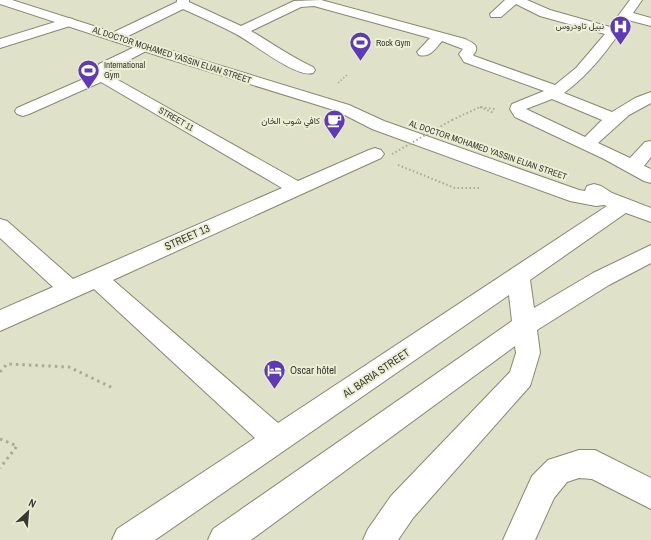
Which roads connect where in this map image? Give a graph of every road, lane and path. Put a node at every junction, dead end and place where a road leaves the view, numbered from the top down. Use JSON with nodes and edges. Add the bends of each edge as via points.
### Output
{"nodes":[{"id":1,"x":0,"y":0,"type":"edge"},
{"id":2,"x":513,"y":0,"type":"edge"},
{"id":3,"x":517,"y":0,"type":"edge"},
{"id":4,"x":183,"y":2,"type":"edge"},
{"id":5,"x":330,"y":3,"type":"edge"},
{"id":6,"x":628,"y":6,"type":"edge"},
{"id":7,"x":496,"y":14,"type":"dead end"},
{"id":8,"x":68,"y":22,"type":"junction"},
{"id":9,"x":651,"y":22,"type":"edge"},
{"id":10,"x":241,"y":31,"type":"junction"},
{"id":11,"x":614,"y":32,"type":"junction"},
{"id":12,"x":440,"y":36,"type":"junction"},
{"id":13,"x":114,"y":37,"type":"junction"},
{"id":14,"x":0,"y":44,"type":"edge"},
{"id":15,"x":143,"y":47,"type":"junction"},
{"id":16,"x":424,"y":52,"type":"dead end"},
{"id":17,"x":308,"y":70,"type":"dead end"},
{"id":18,"x":348,"y":74,"type":"dead end"},
{"id":19,"x":103,"y":76,"type":"junction"},
{"id":20,"x":333,"y":87,"type":"dead end"},
{"id":21,"x":554,"y":92,"type":"junction"},
{"id":22,"x":651,"y":97,"type":"edge"},
{"id":23,"x":635,"y":103,"type":"junction"},
{"id":24,"x":651,"y":110,"type":"edge"},
{"id":25,"x":23,"y":111,"type":"dead end"},
{"id":26,"x":524,"y":115,"type":"junction"},
{"id":27,"x":614,"y":119,"type":"junction"},
{"id":28,"x":586,"y":145,"type":"junction"},
{"id":29,"x":651,"y":146,"type":"edge"},
{"id":30,"x":384,"y":154,"type":"joint"},
{"id":31,"x":633,"y":167,"type":"junction"},
{"id":32,"x":651,"y":177,"type":"edge"},
{"id":33,"x":297,"y":188,"type":"junction"},
{"id":34,"x":614,"y":201,"type":"junction"},
{"id":35,"x":651,"y":215,"type":"edge"},
{"id":36,"x":0,"y":226,"type":"edge"},
{"id":37,"x":651,"y":253,"type":"edge"},
{"id":38,"x":518,"y":277,"type":"junction"},
{"id":39,"x":96,"y":278,"type":"junction"},
{"id":40,"x":70,"y":289,"type":"junction"},
{"id":41,"x":0,"y":321,"type":"edge"},
{"id":42,"x":524,"y":326,"type":"junction"},
{"id":43,"x":0,"y":372,"type":"edge"},
{"id":44,"x":113,"y":388,"type":"dead end"},
{"id":45,"x":0,"y":439,"type":"edge"},
{"id":46,"x":277,"y":440,"type":"junction"},
{"id":47,"x":0,"y":468,"type":"edge"},
{"id":48,"x":651,"y":494,"type":"edge"},
{"id":49,"x":128,"y":540,"type":"edge"},
{"id":50,"x":224,"y":540,"type":"edge"},
{"id":51,"x":379,"y":540,"type":"edge"},
{"id":52,"x":519,"y":540,"type":"edge"}],
"edges":[{"from":1,"to":8,"type":"street","name":"AL DOCTOR MOHAMED YASSIN ELIAN STREET"},
{"from":2,"to":7,"type":"street"},
{"from":3,"to":11,"type":"street","via":[[545,13]]},
{"from":4,"to":10,"type":"street"},
{"from":4,"to":13,"type":"street"},
{"from":5,"to":10,"type":"street","via":[[298,4]]},
{"from":5,"to":12,"type":"street"},
{"from":6,"to":9,"type":"street"},
{"from":6,"to":11,"type":"street"},
{"from":8,"to":13,"type":"street","name":"AL DOCTOR MOHAMED YASSIN ELIAN STREET"},
{"from":8,"to":14,"type":"street"},
{"from":10,"to":17,"type":"street","via":[[286,60]]},
{"from":11,"to":21,"type":"street","via":[[586,66]]},
{"from":12,"to":16,"type":"street"},
{"from":12,"to":21,"type":"street","via":[[470,47],[466,54],[469,58]]},
{"from":13,"to":15,"type":"street","name":"AL DOCTOR MOHAMED YASSIN ELIAN STREET"},
{"from":15,"to":19,"type":"street","via":[[104,67],[101,72]]},
{"from":15,"to":34,"type":"street","name":"AL DOCTOR MOHAMED YASSIN ELIAN STREET","via":[[344,108],[378,125],[551,188],[577,196]]},
{"from":18,"to":20,"type":"path"},
{"from":19,"to":25,"type":"street"},
{"from":19,"to":33,"type":"street","name":"STREET 11"},
{"from":21,"to":26,"type":"street","via":[[518,107]]},
{"from":21,"to":27,"type":"street"},
{"from":22,"to":23,"type":"street"},
{"from":23,"to":24,"type":"street"},
{"from":23,"to":27,"type":"street"},
{"from":26,"to":28,"type":"street"},
{"from":26,"to":30,"type":"path","bridge":true,"via":[[480,107]]},
{"from":27,"to":28,"type":"street"},
{"from":28,"to":31,"type":"street"},
{"from":29,"to":31,"type":"street"},
{"from":30,"to":33,"type":"street","name":"STREET 13"},
{"from":31,"to":32,"type":"street"},
{"from":33,"to":39,"type":"street","name":"STREET 13"},
{"from":34,"to":35,"type":"street","name":"AL DOCTOR MOHAMED YASSIN ELIAN STREET"},
{"from":34,"to":38,"type":"street","name":"AL BARIA STREET"},
{"from":36,"to":40,"type":"street"},
{"from":37,"to":42,"type":"street","via":[[601,279]]},
{"from":38,"to":42,"type":"street"},
{"from":38,"to":46,"type":"street","name":"AL BARIA STREET"},
{"from":39,"to":40,"type":"street","name":"STREET 13"},
{"from":39,"to":46,"type":"street"},
{"from":40,"to":41,"type":"street","name":"STREET 13"},
{"from":42,"to":50,"type":"street"},
{"from":42,"to":51,"type":"street","via":[[528,353],[521,378],[402,507]]},
{"from":43,"to":44,"type":"path","via":[[7,364],[69,367]]},
{"from":45,"to":47,"type":"path","via":[[17,446]]},
{"from":46,"to":49,"type":"street","name":"AL BARIA STREET"},
{"from":48,"to":52,"type":"street","via":[[595,464],[579,464],[558,470],[542,487]]}]}
